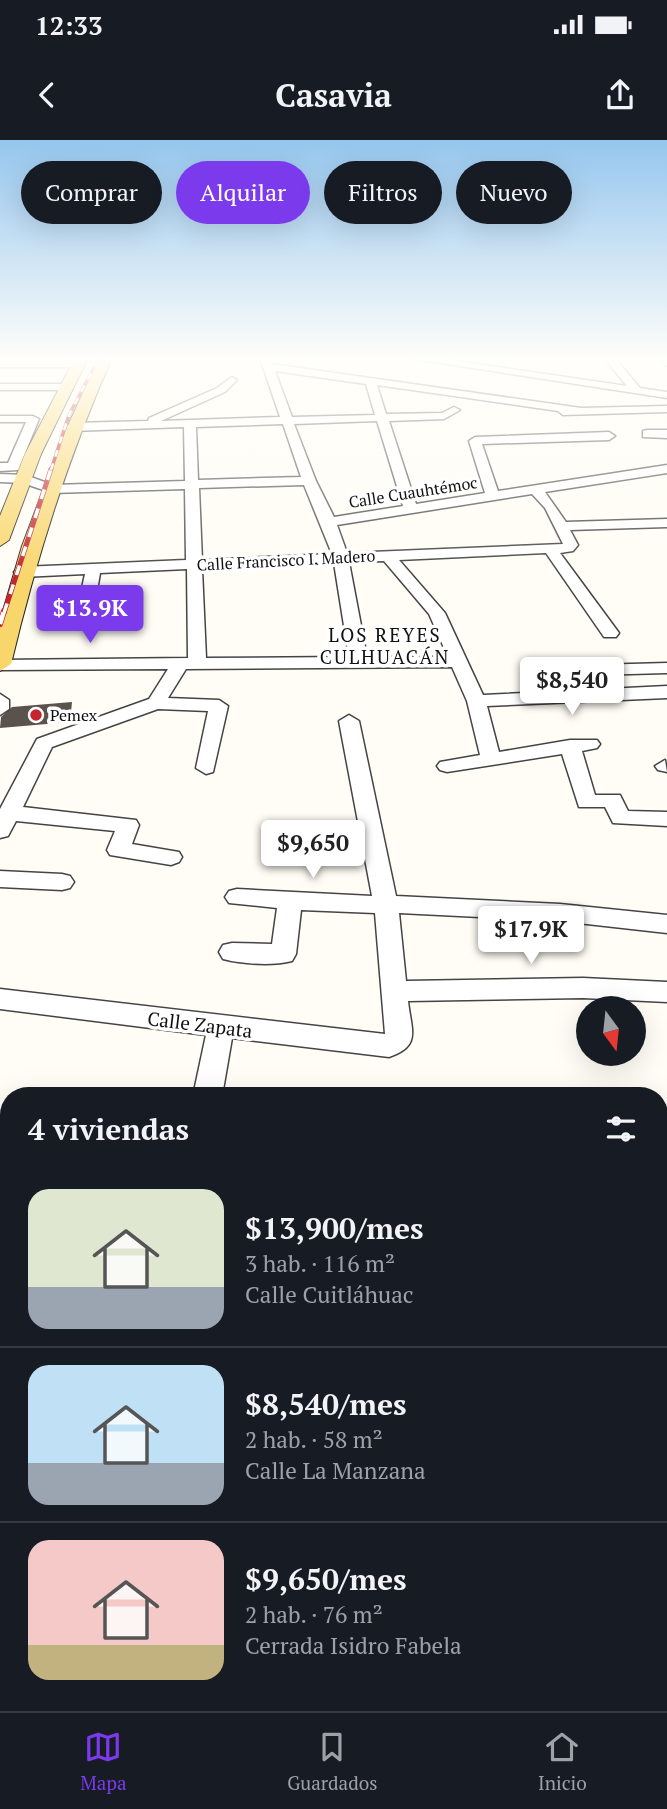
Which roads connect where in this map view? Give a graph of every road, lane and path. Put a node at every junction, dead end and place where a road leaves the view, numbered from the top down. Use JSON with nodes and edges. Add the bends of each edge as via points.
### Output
{"nodes":[{"id":1,"x":31,"y":431,"type":"edge"},
{"id":2,"x":42,"y":431,"type":"edge"},
{"id":3,"x":70,"y":431,"type":"edge"},
{"id":4,"x":190,"y":431,"type":"edge"},
{"id":5,"x":293,"y":431,"type":"edge"},
{"id":6,"x":388,"y":431,"type":"edge"},
{"id":7,"x":647,"y":434,"type":"dead end"},
{"id":8,"x":667,"y":434,"type":"edge"},
{"id":9,"x":609,"y":436,"type":"dead end"},
{"id":10,"x":27,"y":457,"type":"junction"},
{"id":11,"x":0,"y":467,"type":"edge"},
{"id":12,"x":58,"y":467,"type":"junction"},
{"id":13,"x":667,"y":469,"type":"edge"},
{"id":14,"x":0,"y":478,"type":"edge"},
{"id":15,"x":309,"y":481,"type":"junction"},
{"id":16,"x":636,"y":484,"type":"dead end"},
{"id":17,"x":190,"y":485,"type":"junction"},
{"id":18,"x":52,"y":489,"type":"junction"},
{"id":19,"x":536,"y":490,"type":"junction"},
{"id":20,"x":493,"y":497,"type":"junction"},
{"id":21,"x":587,"y":497,"type":"dead end"},
{"id":22,"x":411,"y":511,"type":"junction"},
{"id":23,"x":329,"y":522,"type":"junction"},
{"id":24,"x":660,"y":523,"type":"edge"},
{"id":25,"x":561,"y":526,"type":"junction"},
{"id":26,"x":0,"y":540,"type":"edge"},
{"id":27,"x":667,"y":542,"type":"edge"},
{"id":28,"x":550,"y":549,"type":"junction"},
{"id":29,"x":387,"y":555,"type":"junction"},
{"id":30,"x":341,"y":557,"type":"junction"},
{"id":31,"x":195,"y":565,"type":"junction"},
{"id":32,"x":93,"y":570,"type":"junction"},
{"id":33,"x":22,"y":572,"type":"junction"},
{"id":34,"x":88,"y":597,"type":"dead end"},
{"id":35,"x":610,"y":633,"type":"dead end"},
{"id":36,"x":461,"y":662,"type":"junction"},
{"id":37,"x":359,"y":663,"type":"junction"},
{"id":38,"x":0,"y":664,"type":"edge"},
{"id":39,"x":189,"y":664,"type":"junction"},
{"id":40,"x":667,"y":668,"type":"edge"},
{"id":41,"x":558,"y":671,"type":"dead end"},
{"id":42,"x":667,"y":692,"type":"edge"},
{"id":43,"x":0,"y":700,"type":"edge"},
{"id":44,"x":476,"y":701,"type":"junction"},
{"id":45,"x":156,"y":703,"type":"junction"},
{"id":46,"x":0,"y":709,"type":"edge"},
{"id":47,"x":349,"y":720,"type":"dead end"},
{"id":48,"x":491,"y":759,"type":"junction"},
{"id":49,"x":447,"y":766,"type":"dead end"},
{"id":50,"x":206,"y":768,"type":"dead end"},
{"id":51,"x":666,"y":819,"type":"edge"},
{"id":52,"x":4,"y":822,"type":"edge"},
{"id":53,"x":172,"y":857,"type":"dead end"},
{"id":54,"x":0,"y":879,"type":"edge"},
{"id":55,"x":62,"y":882,"type":"dead end"},
{"id":56,"x":237,"y":897,"type":"dead end"},
{"id":57,"x":290,"y":901,"type":"junction"},
{"id":58,"x":386,"y":906,"type":"junction"},
{"id":59,"x":667,"y":924,"type":"edge"},
{"id":60,"x":232,"y":952,"type":"dead end"},
{"id":61,"x":395,"y":991,"type":"junction"},
{"id":62,"x":667,"y":992,"type":"edge"},
{"id":63,"x":0,"y":999,"type":"edge"},
{"id":64,"x":221,"y":1027,"type":"junction"},
{"id":65,"x":209,"y":1087,"type":"edge"}],
"edges":[{"from":1,"to":10,"type":"street"},
{"from":2,"to":10,"type":"main road"},
{"from":3,"to":12,"type":"main road"},
{"from":4,"to":17,"type":"street"},
{"from":5,"to":15,"type":"street"},
{"from":6,"to":22,"type":"street"},
{"from":7,"to":8,"type":"street"},
{"from":9,"to":20,"type":"street","via":[[475,441]]},
{"from":10,"to":11,"type":"street","via":[[13,467]]},
{"from":10,"to":12,"type":"main road"},
{"from":10,"to":14,"type":"street"},
{"from":10,"to":18,"type":"street"},
{"from":10,"to":26,"type":"main road"},
{"from":12,"to":18,"type":"main road"},
{"from":13,"to":19,"type":"street","name":"Calle Cuauhtémoc"},
{"from":15,"to":17,"type":"street","via":[[272,489]]},
{"from":15,"to":23,"type":"street"},
{"from":16,"to":21,"type":"street"},
{"from":17,"to":18,"type":"street"},
{"from":17,"to":31,"type":"street"},
{"from":18,"to":33,"type":"main road"},
{"from":19,"to":20,"type":"street","name":"Calle Cuauhtémoc"},
{"from":19,"to":25,"type":"street","via":[[557,506]]},
{"from":20,"to":22,"type":"street","name":"Calle Cuauhtémoc"},
{"from":22,"to":23,"type":"street","name":"Calle Cuauhtémoc"},
{"from":23,"to":30,"type":"street"},
{"from":24,"to":25,"type":"street"},
{"from":24,"to":27,"type":"street"},
{"from":25,"to":28,"type":"street","via":[[570,547]]},
{"from":28,"to":29,"type":"street","name":"Calle Francisco I. Madero"},
{"from":28,"to":35,"type":"street"},
{"from":29,"to":30,"type":"street","name":"Calle Francisco I. Madero"},
{"from":29,"to":36,"type":"street","via":[[437,613]]},
{"from":30,"to":31,"type":"street","name":"Calle Francisco I. Madero"},
{"from":30,"to":37,"type":"street"},
{"from":31,"to":32,"type":"street","name":"Calle Francisco I. Madero"},
{"from":31,"to":39,"type":"street"},
{"from":32,"to":33,"type":"street","name":"Calle Francisco I. Madero"},
{"from":32,"to":34,"type":"street"},
{"from":33,"to":38,"type":"main road"},
{"from":36,"to":37,"type":"street"},
{"from":36,"to":44,"type":"street"},
{"from":37,"to":39,"type":"street"},
{"from":38,"to":39,"type":"street"},
{"from":39,"to":45,"type":"street"},
{"from":40,"to":41,"type":"street"},
{"from":42,"to":44,"type":"street"},
{"from":43,"to":46,"type":"street"},
{"from":44,"to":48,"type":"street"},
{"from":45,"to":50,"type":"street","via":[[219,706]]},
{"from":45,"to":52,"type":"street","via":[[44,743]]},
{"from":47,"to":58,"type":"street"},
{"from":48,"to":49,"type":"street"},
{"from":48,"to":51,"type":"street","via":[[580,745],[587,802],[612,800],[621,818]]},
{"from":52,"to":53,"type":"street","via":[[128,825],[118,849]]},
{"from":54,"to":55,"type":"street"},
{"from":56,"to":57,"type":"street"},
{"from":57,"to":58,"type":"street"},
{"from":57,"to":60,"type":"street","via":[[283,954]]},
{"from":58,"to":59,"type":"street","via":[[592,913]]},
{"from":58,"to":61,"type":"street"},
{"from":61,"to":62,"type":"street","via":[[583,988]]},
{"from":61,"to":64,"type":"street","name":"Calle Zapata","via":[[399,1041],[390,1046]]},
{"from":63,"to":64,"type":"street","name":"Calle Zapata"},
{"from":64,"to":65,"type":"street"}]}
